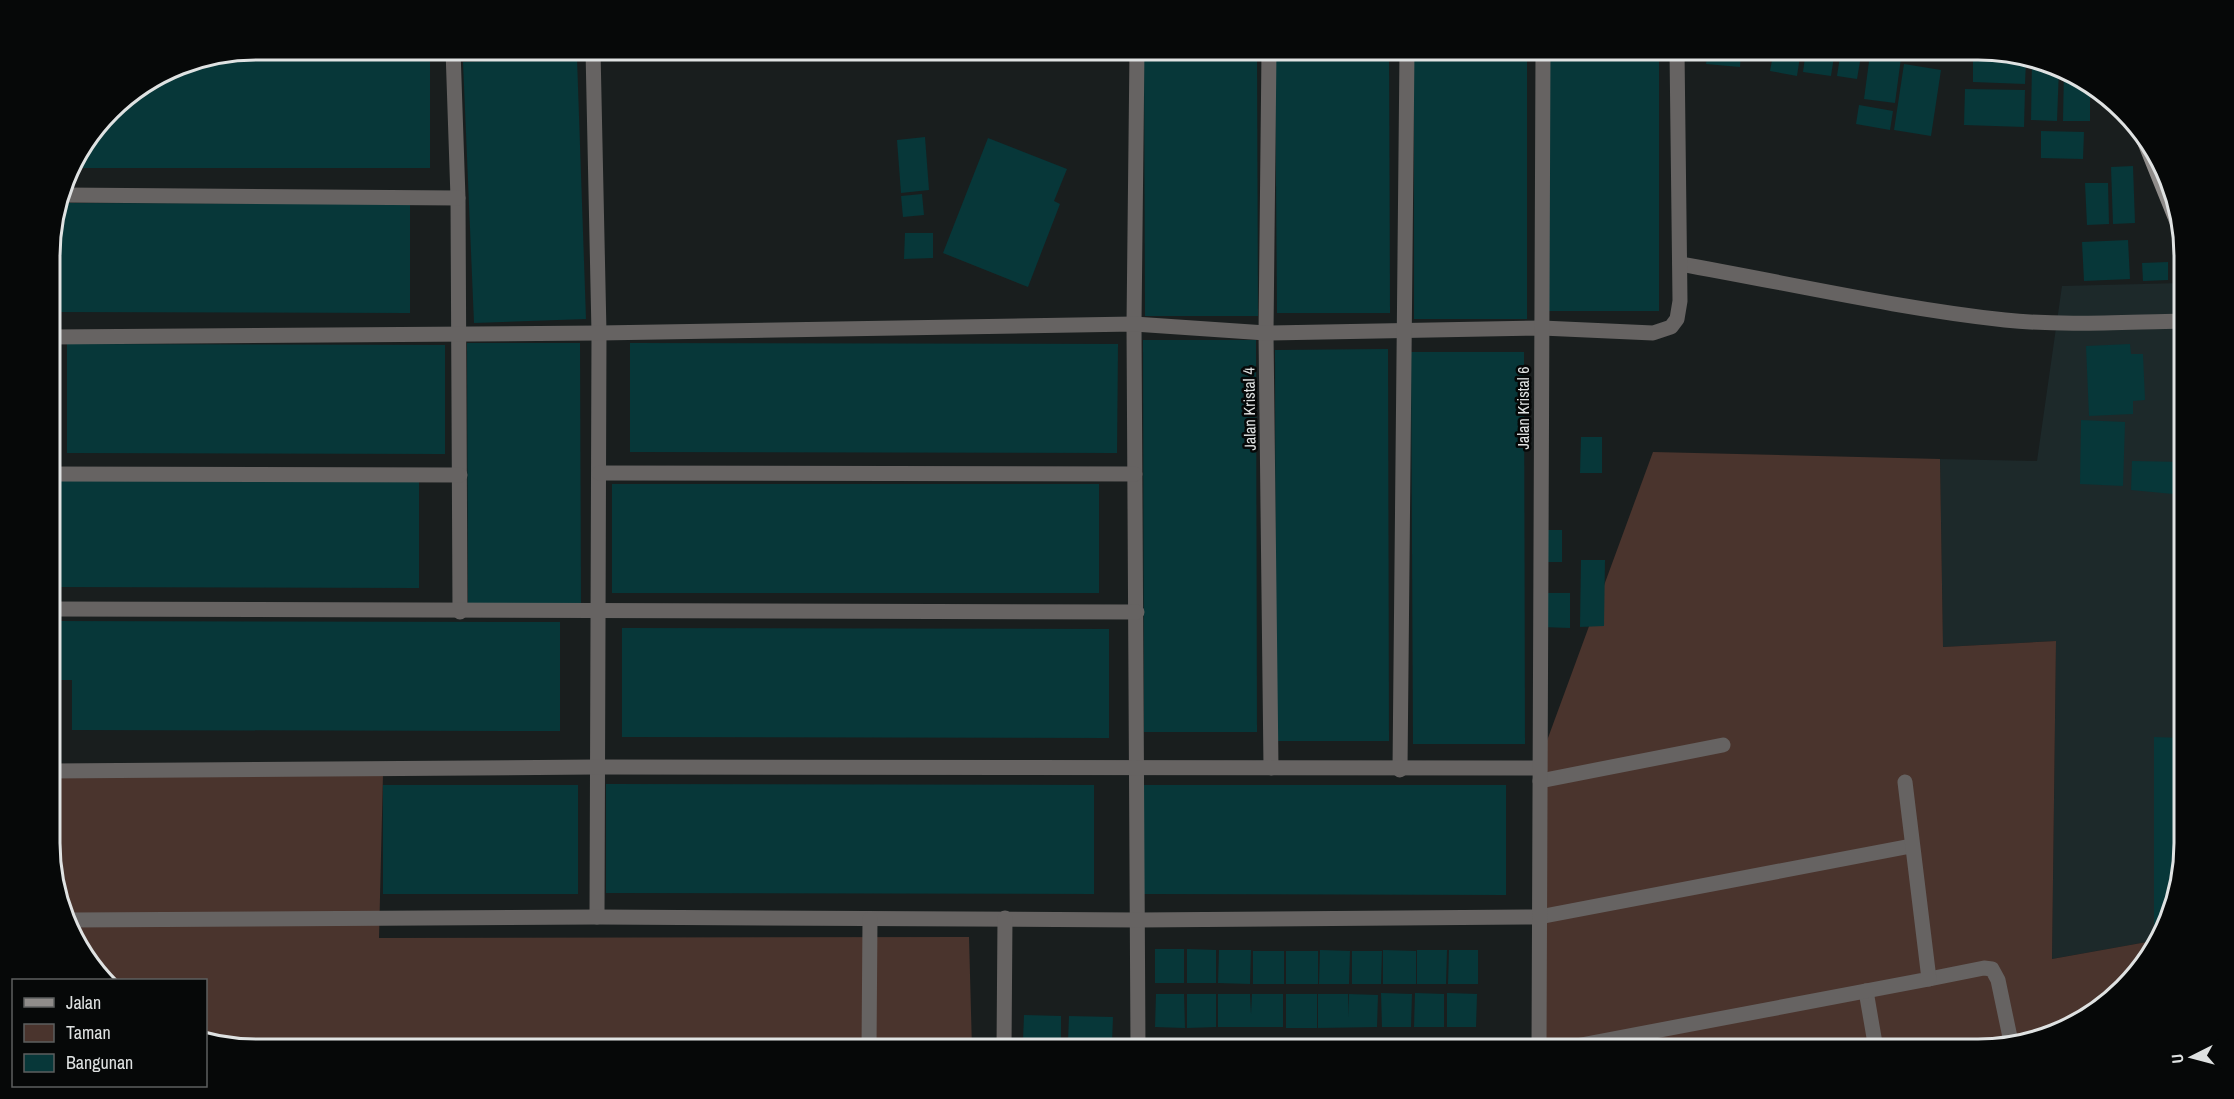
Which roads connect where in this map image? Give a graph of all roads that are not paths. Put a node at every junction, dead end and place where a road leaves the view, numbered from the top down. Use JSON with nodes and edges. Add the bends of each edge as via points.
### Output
{"nodes":[{"id":1,"x":453,"y":60,"type":"edge"},
{"id":2,"x":593,"y":60,"type":"edge"},
{"id":3,"x":1137,"y":60,"type":"edge"},
{"id":4,"x":1269,"y":60,"type":"edge"},
{"id":5,"x":1407,"y":60,"type":"edge"},
{"id":6,"x":1542,"y":60,"type":"edge"},
{"id":7,"x":1677,"y":60,"type":"edge"},
{"id":8,"x":70,"y":195,"type":"edge"},
{"id":9,"x":458,"y":198,"type":"junction"},
{"id":10,"x":1680,"y":264,"type":"junction"},
{"id":11,"x":2174,"y":321,"type":"edge"},
{"id":12,"x":1134,"y":324,"type":"junction"},
{"id":13,"x":1542,"y":328,"type":"junction"},
{"id":14,"x":1404,"y":331,"type":"junction"},
{"id":15,"x":599,"y":333,"type":"junction"},
{"id":16,"x":1266,"y":333,"type":"junction"},
{"id":17,"x":459,"y":334,"type":"junction"},
{"id":18,"x":60,"y":337,"type":"edge"},
{"id":19,"x":599,"y":473,"type":"junction"},
{"id":20,"x":60,"y":474,"type":"edge"},
{"id":21,"x":1136,"y":474,"type":"junction"},
{"id":22,"x":460,"y":475,"type":"junction"},
{"id":23,"x":60,"y":609,"type":"edge"},
{"id":24,"x":599,"y":611,"type":"junction"},
{"id":25,"x":460,"y":612,"type":"junction"},
{"id":26,"x":1137,"y":612,"type":"junction"},
{"id":27,"x":1723,"y":746,"type":"dead end"},
{"id":28,"x":1136,"y":766,"type":"junction"},
{"id":29,"x":596,"y":767,"type":"junction"},
{"id":30,"x":1272,"y":768,"type":"junction"},
{"id":31,"x":1400,"y":770,"type":"junction"},
{"id":32,"x":60,"y":771,"type":"edge"},
{"id":33,"x":1539,"y":774,"type":"junction"},
{"id":34,"x":1905,"y":782,"type":"dead end"},
{"id":35,"x":1911,"y":846,"type":"junction"},
{"id":36,"x":597,"y":917,"type":"junction"},
{"id":37,"x":1539,"y":917,"type":"junction"},
{"id":38,"x":1005,"y":918,"type":"junction"},
{"id":39,"x":870,"y":919,"type":"junction"},
{"id":40,"x":76,"y":920,"type":"edge"},
{"id":41,"x":1138,"y":920,"type":"junction"},
{"id":42,"x":1929,"y":980,"type":"junction"},
{"id":43,"x":1866,"y":991,"type":"junction"},
{"id":44,"x":2010,"y":1036,"type":"edge"},
{"id":45,"x":869,"y":1039,"type":"edge"},
{"id":46,"x":1004,"y":1039,"type":"edge"},
{"id":47,"x":1138,"y":1039,"type":"edge"},
{"id":48,"x":1539,"y":1039,"type":"edge"},
{"id":49,"x":1613,"y":1039,"type":"edge"},
{"id":50,"x":1874,"y":1039,"type":"edge"}],
"edges":[{"from":1,"to":9,"type":"street"},
{"from":2,"to":15,"type":"street"},
{"from":3,"to":12,"type":"street"},
{"from":4,"to":16,"type":"street","name":"Jalan Kristal 4"},
{"from":5,"to":14,"type":"street"},
{"from":6,"to":13,"type":"street","name":"Jalan Kristal 6"},
{"from":7,"to":10,"type":"street"},
{"from":8,"to":9,"type":"street"},
{"from":9,"to":17,"type":"street"},
{"from":10,"to":11,"type":"street","via":[[2007,320]]},
{"from":10,"to":13,"type":"street","via":[[1680,301],[1677,319],[1671,327],[1653,333]]},
{"from":12,"to":15,"type":"street"},
{"from":12,"to":16,"type":"street"},
{"from":12,"to":21,"type":"street"},
{"from":13,"to":14,"type":"street"},
{"from":13,"to":33,"type":"street","name":"Jalan Kristal 6"},
{"from":14,"to":16,"type":"street"},
{"from":14,"to":31,"type":"street"},
{"from":15,"to":17,"type":"street"},
{"from":15,"to":19,"type":"street"},
{"from":16,"to":30,"type":"street","name":"Jalan Kristal 4"},
{"from":17,"to":18,"type":"street"},
{"from":17,"to":22,"type":"street"},
{"from":19,"to":21,"type":"street"},
{"from":19,"to":24,"type":"street"},
{"from":20,"to":22,"type":"street"},
{"from":21,"to":26,"type":"street"},
{"from":22,"to":25,"type":"street"},
{"from":23,"to":25,"type":"street"},
{"from":24,"to":25,"type":"street"},
{"from":24,"to":26,"type":"street"},
{"from":24,"to":29,"type":"street"},
{"from":26,"to":28,"type":"street"},
{"from":27,"to":33,"type":"street"},
{"from":28,"to":29,"type":"street"},
{"from":28,"to":30,"type":"street"},
{"from":28,"to":41,"type":"street"},
{"from":29,"to":32,"type":"street"},
{"from":29,"to":36,"type":"street"},
{"from":30,"to":31,"type":"street"},
{"from":31,"to":33,"type":"street"},
{"from":33,"to":37,"type":"street","name":"Jalan Kristal 6"},
{"from":34,"to":35,"type":"street"},
{"from":35,"to":37,"type":"street"},
{"from":35,"to":42,"type":"street"},
{"from":36,"to":39,"type":"street"},
{"from":36,"to":40,"type":"street"},
{"from":37,"to":41,"type":"street"},
{"from":37,"to":48,"type":"street","name":"Jalan Kristal 6"},
{"from":38,"to":39,"type":"street"},
{"from":38,"to":41,"type":"street"},
{"from":38,"to":46,"type":"street"},
{"from":39,"to":45,"type":"street"},
{"from":41,"to":47,"type":"street"},
{"from":42,"to":43,"type":"street"},
{"from":42,"to":44,"type":"street","via":[[1992,969]]},
{"from":43,"to":49,"type":"street"},
{"from":43,"to":50,"type":"street"}]}
